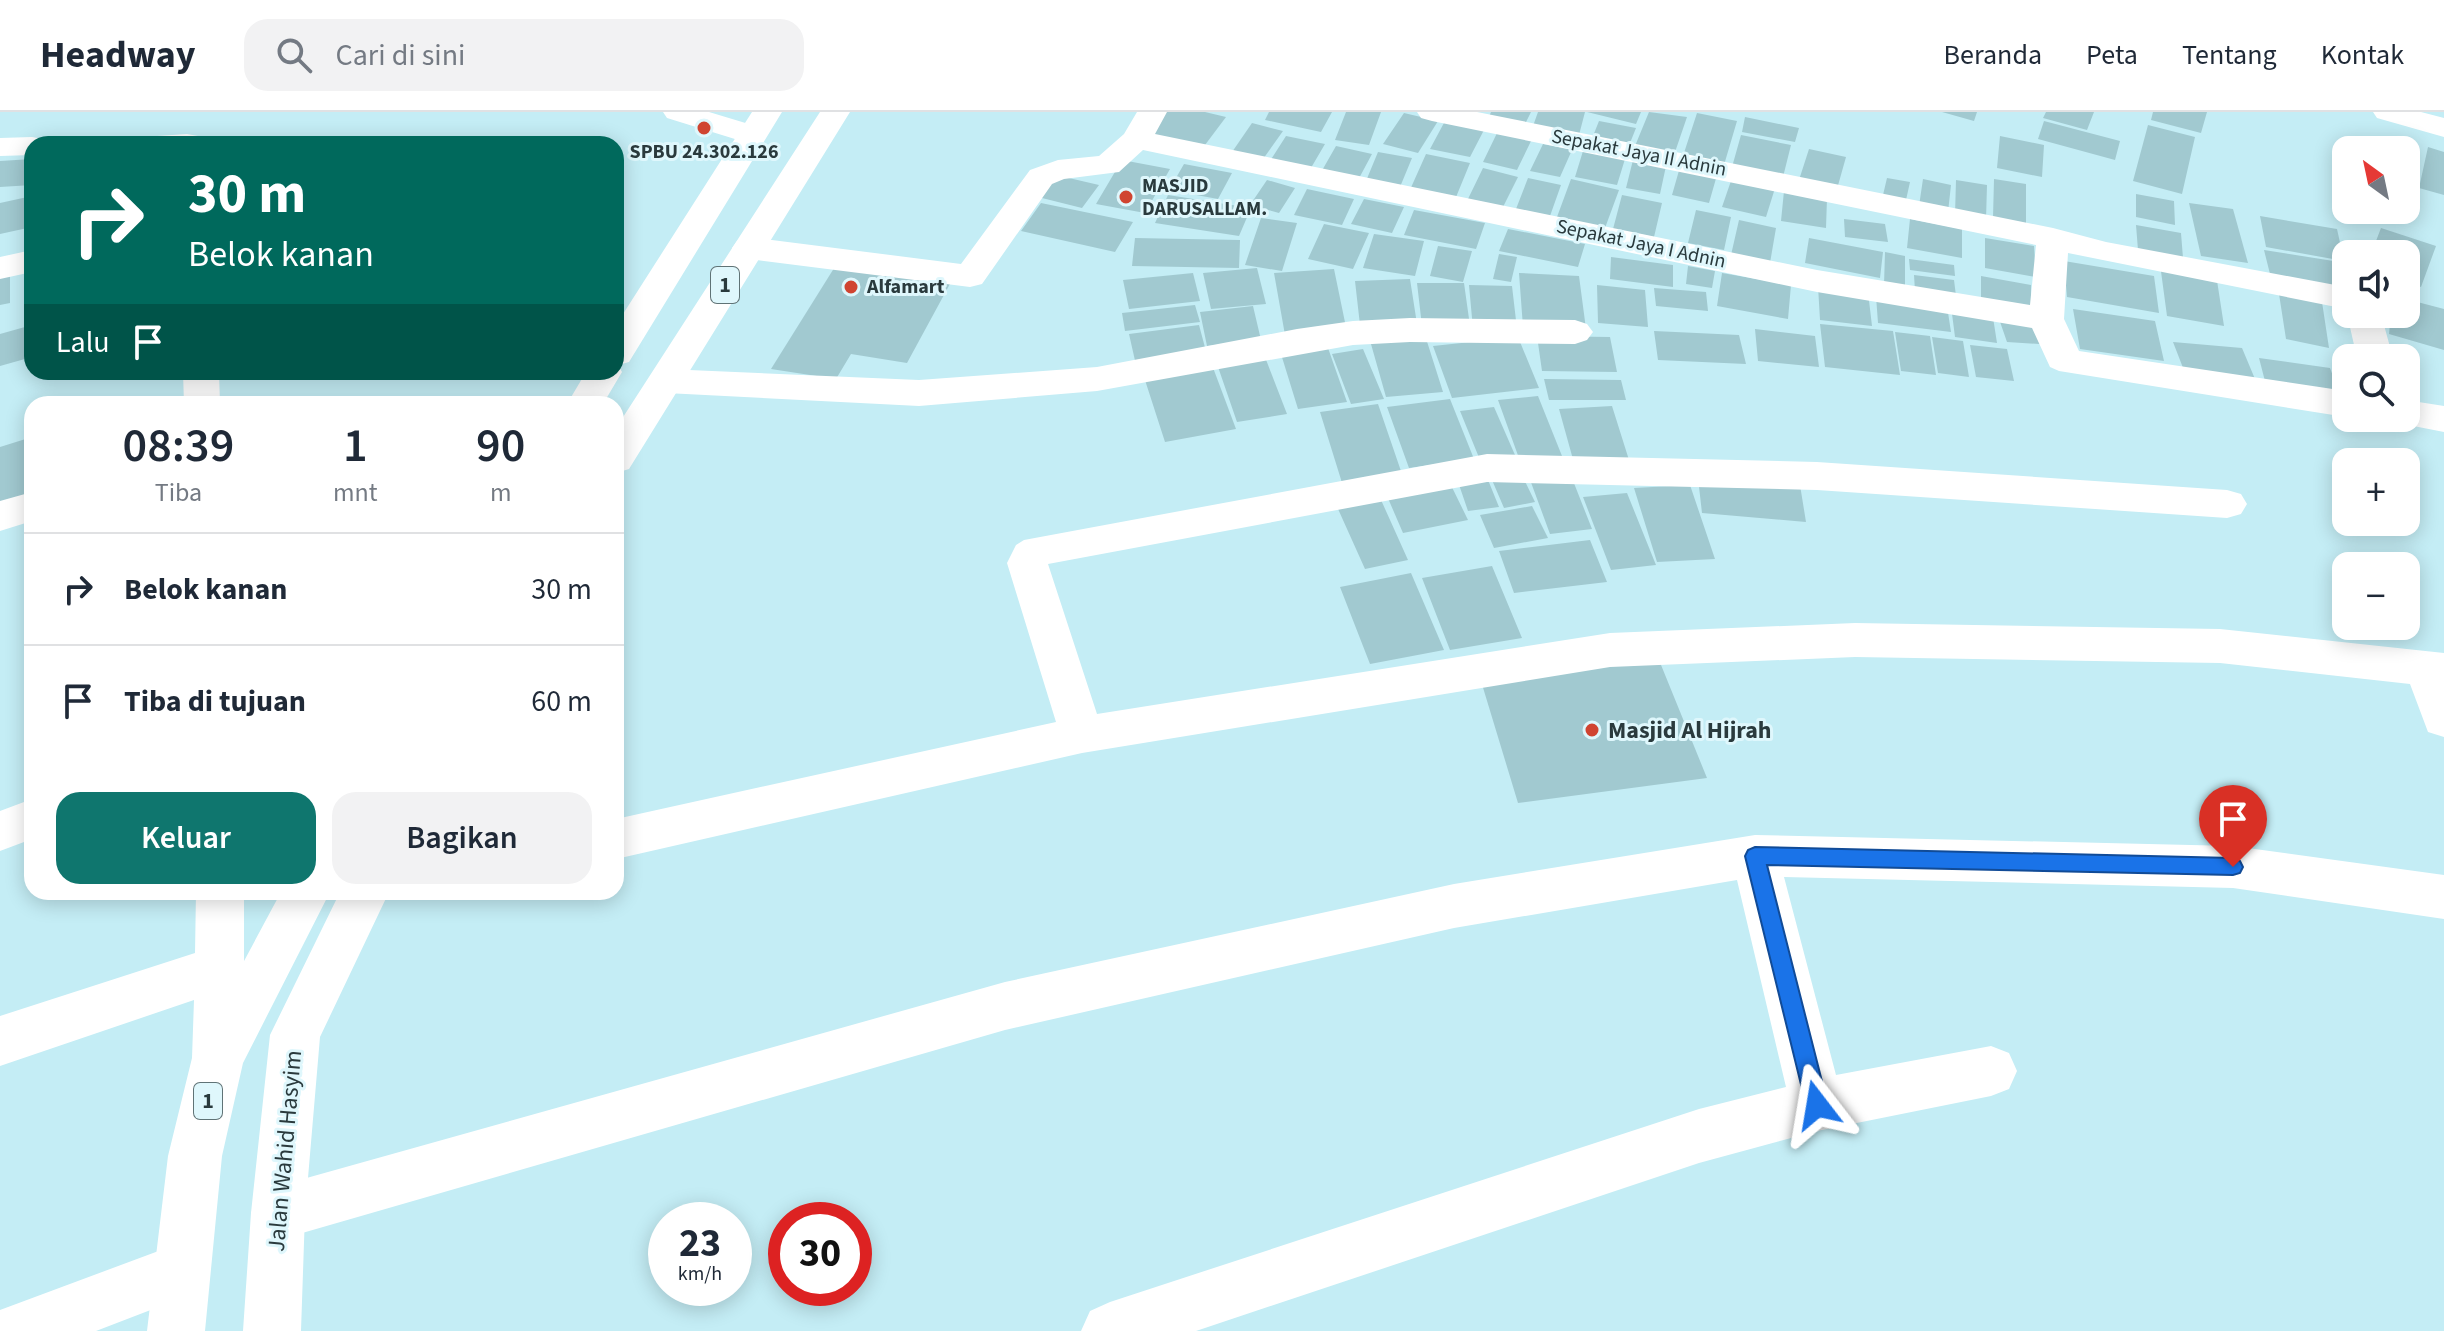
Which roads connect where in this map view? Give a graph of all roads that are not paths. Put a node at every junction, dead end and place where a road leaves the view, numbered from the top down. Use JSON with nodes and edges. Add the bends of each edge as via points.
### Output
{"nodes":[{"id":1,"x":184,"y":112,"type":"edge"},
{"id":2,"x":835,"y":112,"type":"edge"},
{"id":3,"x":1432,"y":112,"type":"edge"},
{"id":4,"x":2388,"y":112,"type":"edge"},
{"id":5,"x":683,"y":113,"type":"edge"},
{"id":6,"x":759,"y":124,"type":"edge"},
{"id":7,"x":1144,"y":125,"type":"edge"},
{"id":8,"x":2444,"y":128,"type":"edge"},
{"id":9,"x":186,"y":136,"type":"edge"},
{"id":10,"x":24,"y":146,"type":"edge"},
{"id":11,"x":0,"y":147,"type":"edge"},
{"id":12,"x":2053,"y":238,"type":"junction"},
{"id":13,"x":749,"y":248,"type":"junction"},
{"id":14,"x":24,"y":263,"type":"edge"},
{"id":15,"x":0,"y":268,"type":"edge"},
{"id":16,"x":2332,"y":295,"type":"edge"},
{"id":17,"x":2046,"y":319,"type":"junction"},
{"id":18,"x":1575,"y":332,"type":"dead end"},
{"id":19,"x":624,"y":340,"type":"edge"},
{"id":20,"x":666,"y":381,"type":"junction"},
{"id":21,"x":2332,"y":402,"type":"edge"},
{"id":22,"x":2420,"y":415,"type":"edge"},
{"id":23,"x":2444,"y":419,"type":"edge"},
{"id":24,"x":624,"y":447,"type":"edge"},
{"id":25,"x":2227,"y":504,"type":"dead end"},
{"id":26,"x":24,"y":508,"type":"edge"},
{"id":27,"x":0,"y":516,"type":"edge"},
{"id":28,"x":2435,"y":670,"type":"edge"},
{"id":29,"x":2444,"y":719,"type":"edge"},
{"id":30,"x":1082,"y":735,"type":"junction"},
{"id":31,"x":24,"y":822,"type":"edge"},
{"id":32,"x":0,"y":831,"type":"edge"},
{"id":33,"x":624,"y":837,"type":"edge"},
{"id":34,"x":1755,"y":856,"type":"junction"},
{"id":35,"x":2444,"y":897,"type":"edge"},
{"id":36,"x":220,"y":900,"type":"edge"},
{"id":37,"x":302,"y":900,"type":"edge"},
{"id":38,"x":364,"y":900,"type":"edge"},
{"id":39,"x":219,"y":968,"type":"junction"},
{"id":40,"x":0,"y":1041,"type":"edge"},
{"id":41,"x":218,"y":1058,"type":"junction"},
{"id":42,"x":1991,"y":1071,"type":"dead end"},
{"id":43,"x":1817,"y":1105,"type":"junction"},
{"id":44,"x":278,"y":1213,"type":"junction"},
{"id":45,"x":180,"y":1271,"type":"junction"},
{"id":46,"x":20,"y":1331,"type":"edge"},
{"id":47,"x":176,"y":1331,"type":"edge"},
{"id":48,"x":272,"y":1331,"type":"edge"},
{"id":49,"x":1110,"y":1331,"type":"edge"}],
"edges":[{"from":1,"to":9,"type":"main road"},
{"from":2,"to":13,"type":"main road","number":"1"},
{"from":3,"to":12,"type":"main road","name":"Sepakat Jaya II Adnin"},
{"from":4,"to":8,"type":"main road"},
{"from":5,"to":6,"type":"main road"},
{"from":6,"to":19,"type":"main road","number":"1"},
{"from":7,"to":13,"type":"main road","via":[[1108,165],[1041,177],[970,276]]},
{"from":7,"to":17,"type":"main road","name":"Sepakat Jaya I Adnin","via":[[1817,281]]},
{"from":10,"to":11,"type":"main road"},
{"from":12,"to":16,"type":"main road"},
{"from":12,"to":17,"type":"main road"},
{"from":13,"to":20,"type":"main road","number":"1"},
{"from":14,"to":15,"type":"main road"},
{"from":17,"to":21,"type":"main road","via":[[2063,358],[2072,362]]},
{"from":18,"to":20,"type":"main road","via":[[1364,332],[1097,379],[919,393]]},
{"from":20,"to":24,"type":"main road","number":"1"},
{"from":22,"to":23,"type":"main road"},
{"from":25,"to":30,"type":"main road","via":[[1817,476],[1487,468],[1038,551],[1027,563]]},
{"from":26,"to":27,"type":"main road"},
{"from":28,"to":29,"type":"main road"},
{"from":28,"to":30,"type":"main road","via":[[2204,645],[1855,640],[1610,650]]},
{"from":30,"to":33,"type":"main road"},
{"from":31,"to":32,"type":"main road"},
{"from":34,"to":35,"type":"main road","via":[[2233,867]]},
{"from":34,"to":43,"type":"main road"},
{"from":34,"to":44,"type":"main road","via":[[1454,906],[1005,1006]]},
{"from":36,"to":39,"type":"main road"},
{"from":37,"to":41,"type":"main road","number":"1"},
{"from":38,"to":44,"type":"main road","name":"Jalan Wahid Hasyim","via":[[295,1035]]},
{"from":39,"to":40,"type":"main road"},
{"from":39,"to":41,"type":"main road"},
{"from":41,"to":45,"type":"main road","number":"1","via":[[195,1156]]},
{"from":42,"to":43,"type":"main road"},
{"from":43,"to":49,"type":"main road","via":[[1699,1136]]},
{"from":44,"to":48,"type":"main road","name":"Jalan Wahid Hasyim"},
{"from":45,"to":46,"type":"main road"},
{"from":45,"to":47,"type":"main road","number":"1"}]}
